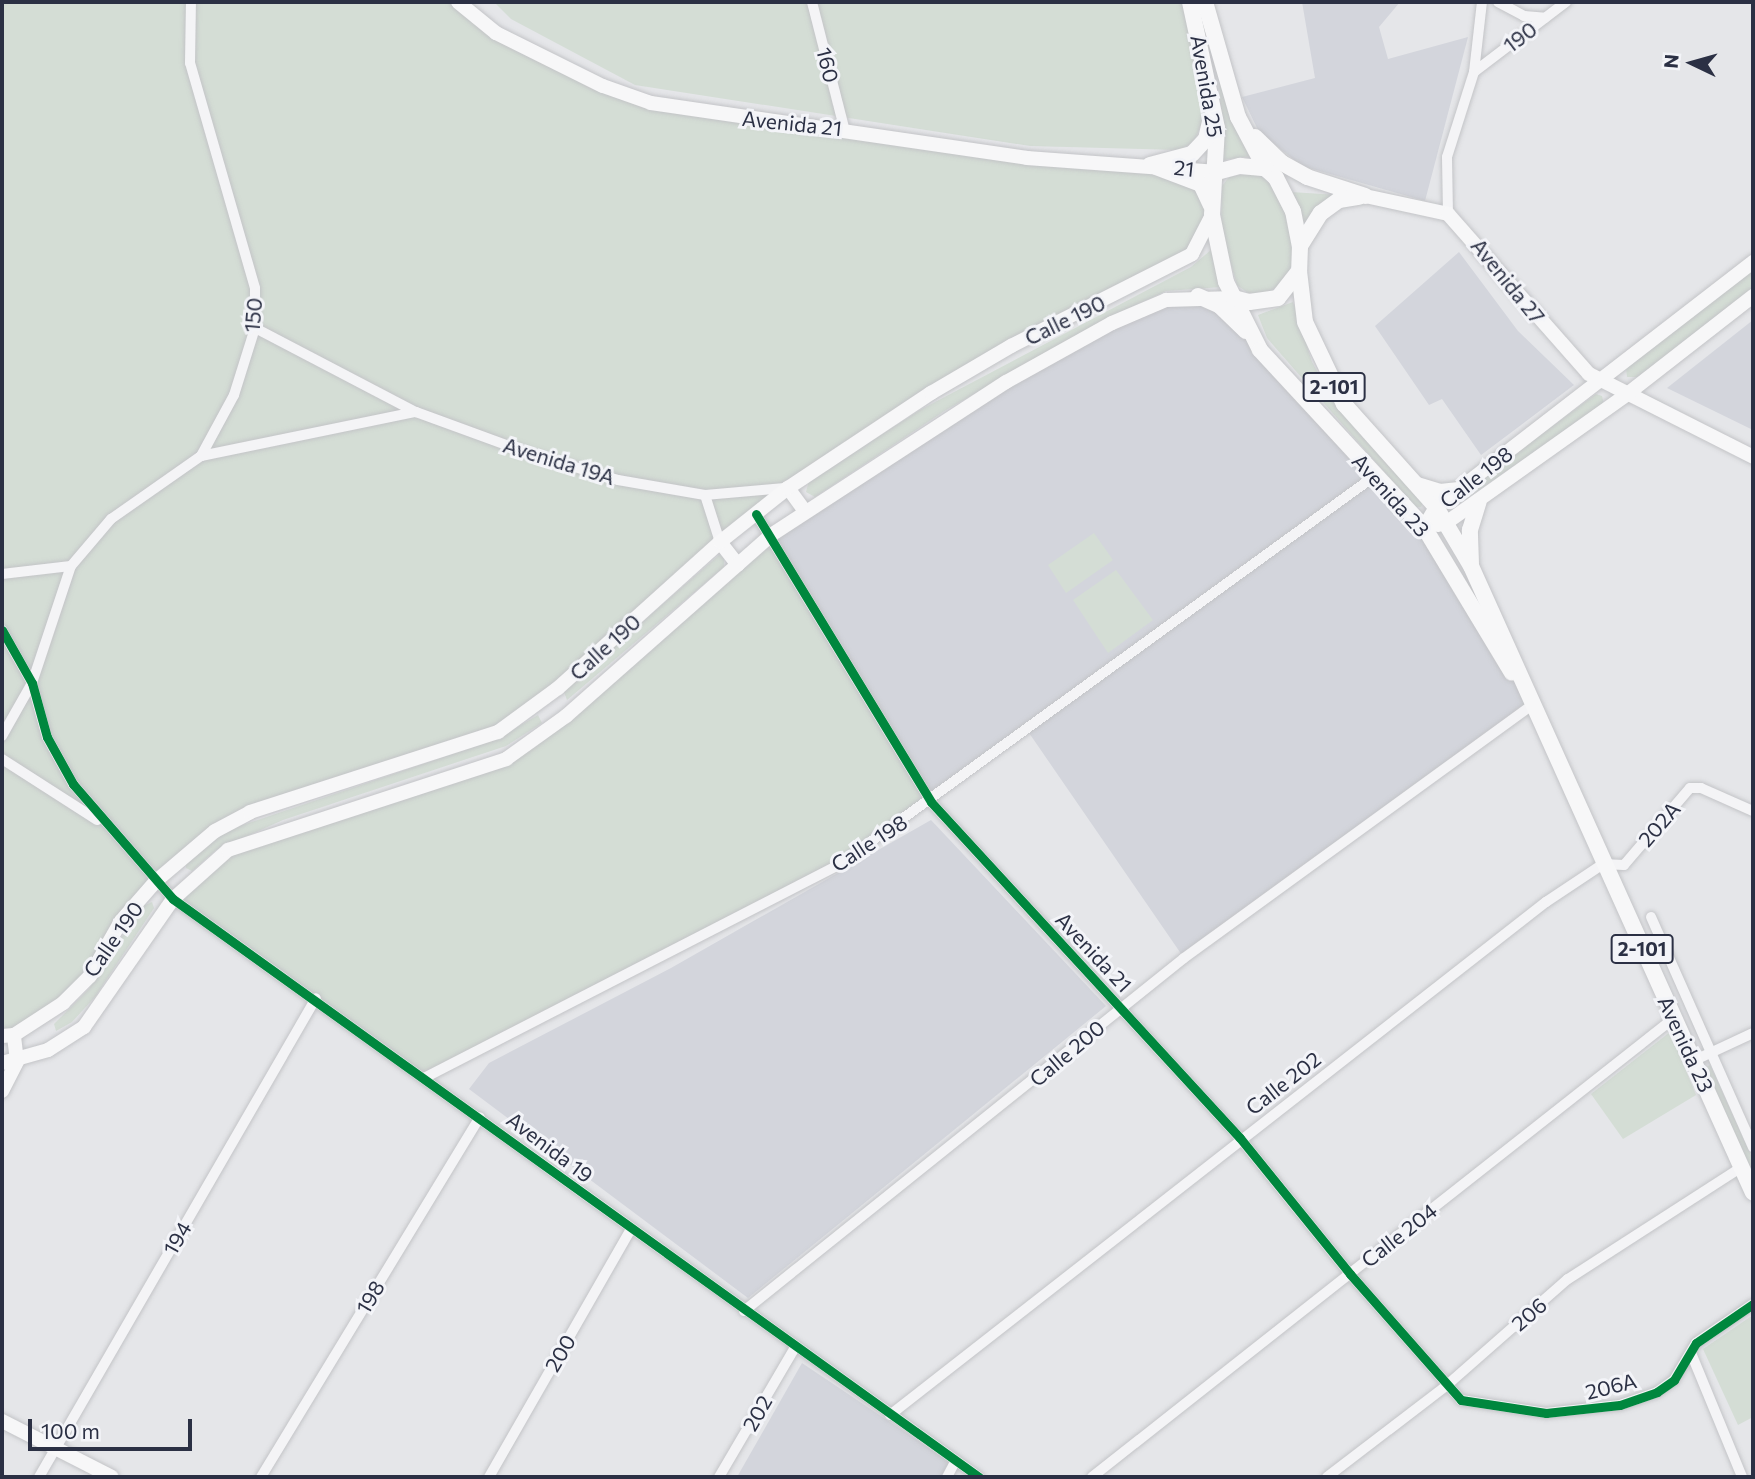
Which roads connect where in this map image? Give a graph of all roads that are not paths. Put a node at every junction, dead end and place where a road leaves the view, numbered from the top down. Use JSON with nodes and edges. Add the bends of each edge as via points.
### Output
{"nodes":[{"id":1,"x":191,"y":2,"type":"edge"},
{"id":2,"x":458,"y":2,"type":"edge"},
{"id":3,"x":812,"y":2,"type":"edge"},
{"id":4,"x":1190,"y":2,"type":"edge"},
{"id":5,"x":1205,"y":2,"type":"edge"},
{"id":6,"x":1482,"y":2,"type":"edge"},
{"id":7,"x":1498,"y":2,"type":"edge"},
{"id":8,"x":1566,"y":2,"type":"edge"},
{"id":9,"x":1545,"y":18,"type":"junction"},
{"id":10,"x":1474,"y":72,"type":"junction"},
{"id":11,"x":1214,"y":102,"type":"junction"},
{"id":12,"x":1238,"y":117,"type":"junction"},
{"id":13,"x":844,"y":128,"type":"junction"},
{"id":14,"x":1150,"y":165,"type":"junction"},
{"id":15,"x":1217,"y":172,"type":"junction"},
{"id":16,"x":1271,"y":173,"type":"junction"},
{"id":17,"x":1365,"y":196,"type":"junction"},
{"id":18,"x":1212,"y":210,"type":"junction"},
{"id":19,"x":1448,"y":214,"type":"junction"},
{"id":20,"x":1300,"y":246,"type":"junction"},
{"id":21,"x":1753,"y":262,"type":"edge"},
{"id":22,"x":1298,"y":271,"type":"junction"},
{"id":23,"x":1198,"y":296,"type":"junction"},
{"id":24,"x":1753,"y":296,"type":"edge"},
{"id":25,"x":1234,"y":298,"type":"junction"},
{"id":26,"x":254,"y":328,"type":"junction"},
{"id":27,"x":1260,"y":350,"type":"junction"},
{"id":28,"x":1600,"y":381,"type":"junction"},
{"id":29,"x":1626,"y":395,"type":"junction"},
{"id":30,"x":416,"y":412,"type":"junction"},
{"id":31,"x":201,"y":456,"type":"junction"},
{"id":32,"x":1753,"y":457,"type":"edge"},
{"id":33,"x":1376,"y":475,"type":"junction"},
{"id":34,"x":1412,"y":482,"type":"junction"},
{"id":35,"x":788,"y":488,"type":"junction"},
{"id":36,"x":1459,"y":490,"type":"junction"},
{"id":37,"x":705,"y":495,"type":"junction"},
{"id":38,"x":1479,"y":501,"type":"junction"},
{"id":39,"x":1436,"y":507,"type":"junction"},
{"id":40,"x":806,"y":511,"type":"junction"},
{"id":41,"x":756,"y":514,"type":"junction"},
{"id":42,"x":1446,"y":523,"type":"junction"},
{"id":43,"x":1424,"y":527,"type":"junction"},
{"id":44,"x":771,"y":535,"type":"junction"},
{"id":45,"x":720,"y":542,"type":"junction"},
{"id":46,"x":738,"y":565,"type":"junction"},
{"id":47,"x":71,"y":566,"type":"junction"},
{"id":48,"x":1471,"y":566,"type":"junction"},
{"id":49,"x":2,"y":574,"type":"edge"},
{"id":50,"x":2,"y":630,"type":"edge"},
{"id":51,"x":32,"y":683,"type":"junction"},
{"id":52,"x":548,"y":696,"type":"junction"},
{"id":53,"x":1532,"y":705,"type":"junction"},
{"id":54,"x":566,"y":716,"type":"junction"},
{"id":55,"x":2,"y":736,"type":"edge"},
{"id":56,"x":2,"y":759,"type":"edge"},
{"id":57,"x":931,"y":802,"type":"junction"},
{"id":58,"x":1753,"y":811,"type":"edge"},
{"id":59,"x":112,"y":831,"type":"junction"},
{"id":60,"x":1603,"y":864,"type":"junction"},
{"id":61,"x":156,"y":881,"type":"junction"},
{"id":62,"x":173,"y":900,"type":"junction"},
{"id":63,"x":1651,"y":917,"type":"dead end"},
{"id":64,"x":316,"y":998,"type":"junction"},
{"id":65,"x":1121,"y":1007,"type":"junction"},
{"id":66,"x":1674,"y":1017,"type":"junction"},
{"id":67,"x":1753,"y":1034,"type":"edge"},
{"id":68,"x":8,"y":1035,"type":"edge"},
{"id":69,"x":1712,"y":1053,"type":"junction"},
{"id":70,"x":17,"y":1061,"type":"junction"},
{"id":71,"x":1693,"y":1061,"type":"junction"},
{"id":72,"x":2,"y":1063,"type":"edge"},
{"id":73,"x":426,"y":1077,"type":"junction"},
{"id":74,"x":2,"y":1091,"type":"edge"},
{"id":75,"x":480,"y":1116,"type":"junction"},
{"id":76,"x":1240,"y":1138,"type":"junction"},
{"id":77,"x":1753,"y":1147,"type":"edge"},
{"id":78,"x":1742,"y":1167,"type":"junction"},
{"id":79,"x":1753,"y":1193,"type":"edge"},
{"id":80,"x":631,"y":1229,"type":"junction"},
{"id":81,"x":1350,"y":1274,"type":"junction"},
{"id":82,"x":1753,"y":1304,"type":"edge"},
{"id":83,"x":744,"y":1311,"type":"junction"},
{"id":84,"x":794,"y":1349,"type":"junction"},
{"id":85,"x":1690,"y":1353,"type":"junction"},
{"id":86,"x":1446,"y":1387,"type":"junction"},
{"id":87,"x":890,"y":1415,"type":"junction"},
{"id":88,"x":2,"y":1421,"type":"edge"},
{"id":89,"x":56,"y":1447,"type":"junction"},
{"id":90,"x":955,"y":1462,"type":"junction"},
{"id":91,"x":39,"y":1477,"type":"edge"},
{"id":92,"x":112,"y":1477,"type":"edge"},
{"id":93,"x":261,"y":1477,"type":"edge"},
{"id":94,"x":489,"y":1477,"type":"edge"},
{"id":95,"x":719,"y":1477,"type":"edge"},
{"id":96,"x":947,"y":1477,"type":"edge"},
{"id":97,"x":979,"y":1477,"type":"edge"},
{"id":98,"x":1092,"y":1477,"type":"edge"},
{"id":99,"x":1327,"y":1477,"type":"edge"},
{"id":100,"x":1742,"y":1477,"type":"edge"}],
"edges":[{"from":1,"to":26,"type":"street","name":"150","via":[[190,63],[256,288]]},
{"from":2,"to":13,"type":"main road","name":"Avenida 21","via":[[496,33],[651,103]]},
{"from":3,"to":13,"type":"street","name":"160"},
{"from":4,"to":11,"type":"main road","name":"Avenida 25"},
{"from":5,"to":12,"type":"main road","name":"Avenida 25"},
{"from":6,"to":10,"type":"street"},
{"from":7,"to":9,"type":"street","via":[[1524,16]]},
{"from":8,"to":9,"type":"street","name":"190"},
{"from":9,"to":10,"type":"street","name":"190"},
{"from":10,"to":19,"type":"street","via":[[1448,153]]},
{"from":11,"to":14,"type":"main road","via":[[1209,129],[1199,146],[1182,159]]},
{"from":11,"to":15,"type":"main road","name":"Avenida 25"},
{"from":12,"to":16,"type":"main road","name":"Avenida 25"},
{"from":12,"to":17,"type":"main road","via":[[1282,163],[1307,177]]},
{"from":13,"to":14,"type":"main road","name":"Avenida 21","via":[[1027,158]]},
{"from":14,"to":15,"type":"main road","name":"21"},
{"from":14,"to":18,"type":"main road","via":[[1201,184]]},
{"from":15,"to":16,"type":"main road","via":[[1240,166]]},
{"from":15,"to":18,"type":"main road","name":"Avenida 25"},
{"from":16,"to":17,"type":"main road"},
{"from":16,"to":20,"type":"main road","name":"Avenida 25","via":[[1293,211]]},
{"from":17,"to":19,"type":"main road"},
{"from":17,"to":20,"type":"main road","via":[[1339,200],[1321,213]]},
{"from":18,"to":25,"type":"main road","name":"Avenida 23","via":[[1226,282]]},
{"from":18,"to":35,"type":"main road","name":"Calle 190","via":[[1192,254],[1000,353]]},
{"from":19,"to":28,"type":"main road","name":"Avenida 27","via":[[1574,361]]},
{"from":20,"to":22,"type":"main road","name":"Avenida 23"},
{"from":21,"to":28,"type":"main road","name":"Calle 198"},
{"from":22,"to":25,"type":"main road","via":[[1278,298],[1249,302]]},
{"from":22,"to":34,"type":"main road","name":"Avenida 23","number":"2-101","via":[[1305,322],[1321,363],[1355,419]]},
{"from":23,"to":25,"type":"main road","name":"Calle 190"},
{"from":23,"to":27,"type":"main road","via":[[1220,306]]},
{"from":23,"to":40,"type":"main road","name":"Calle 190","via":[[1166,300],[1101,329],[1006,382]]},
{"from":24,"to":29,"type":"main road","name":"Calle 198"},
{"from":25,"to":27,"type":"main road","name":"Avenida 23","number":"2-101"},
{"from":26,"to":30,"type":"street","name":"Avenida 19A"},
{"from":26,"to":31,"type":"street","name":"150","via":[[234,395]]},
{"from":27,"to":33,"type":"main road","name":"Avenida 23","number":"2-101"},
{"from":28,"to":29,"type":"main road","name":"Avenida 27"},
{"from":28,"to":36,"type":"main road","name":"Calle 198"},
{"from":29,"to":32,"type":"main road","name":"Avenida 27"},
{"from":29,"to":38,"type":"main road","name":"Calle 198"},
{"from":30,"to":31,"type":"street"},
{"from":30,"to":37,"type":"street","name":"Avenida 19A","via":[[618,480]]},
{"from":31,"to":47,"type":"street","name":"150","via":[[111,519]]},
{"from":33,"to":43,"type":"main road","name":"Avenida 23","number":"2-101"},
{"from":33,"to":57,"type":"street","name":"Calle 198"},
{"from":34,"to":36,"type":"main road","via":[[1440,492]]},
{"from":34,"to":39,"type":"main road","name":"Avenida 23","number":"2-101"},
{"from":35,"to":37,"type":"street","name":"Avenida 19A"},
{"from":35,"to":40,"type":"main road"},
{"from":35,"to":41,"type":"main road","name":"Calle 190"},
{"from":36,"to":39,"type":"main road","name":"Calle 198"},
{"from":37,"to":45,"type":"street"},
{"from":38,"to":42,"type":"main road","name":"Calle 198"},
{"from":38,"to":48,"type":"main road","via":[[1470,530]]},
{"from":39,"to":42,"type":"main road","name":"Avenida 23","number":"2-101"},
{"from":39,"to":43,"type":"main road","name":"Calle 198"},
{"from":40,"to":44,"type":"main road","name":"Calle 190"},
{"from":41,"to":44,"type":"street","name":"Avenida 21"},
{"from":41,"to":45,"type":"main road","name":"Calle 190"},
{"from":42,"to":43,"type":"main road","name":"Calle 198"},
{"from":42,"to":48,"type":"main road","name":"Avenida 23","number":"2-101"},
{"from":43,"to":53,"type":"main road","name":"Avenida 23","number":"2-101"},
{"from":44,"to":46,"type":"main road","name":"Calle 190"},
{"from":44,"to":57,"type":"street","name":"Avenida 21"},
{"from":45,"to":46,"type":"main road"},
{"from":45,"to":52,"type":"main road","name":"Calle 190"},
{"from":46,"to":54,"type":"main road","name":"Calle 190"},
{"from":47,"to":49,"type":"street"},
{"from":47,"to":51,"type":"street","name":"150"},
{"from":48,"to":53,"type":"main road","name":"Avenida 23","number":"2-101"},
{"from":50,"to":51,"type":"street"},
{"from":51,"to":55,"type":"street","name":"150"},
{"from":51,"to":59,"type":"street","via":[[37,710],[57,757]]},
{"from":52,"to":54,"type":"main road"},
{"from":52,"to":61,"type":"main road","name":"Calle 190","via":[[498,732],[250,812],[215,831]]},
{"from":53,"to":60,"type":"main road","name":"Avenida 23","number":"2-101"},
{"from":53,"to":65,"type":"street","name":"Calle 200","via":[[1357,829]]},
{"from":54,"to":62,"type":"main road","name":"Calle 190","via":[[506,759],[228,850]]},
{"from":56,"to":59,"type":"street"},
{"from":57,"to":65,"type":"street","name":"Avenida 21"},
{"from":57,"to":73,"type":"street","name":"Calle 198","via":[[840,864]]},
{"from":58,"to":60,"type":"street","name":"202A","via":[[1701,788],[1690,788],[1624,864]]},
{"from":59,"to":61,"type":"street","name":"Avenida 19"},
{"from":60,"to":66,"type":"main road","name":"Avenida 23","number":"2-101"},
{"from":60,"to":76,"type":"street","name":"Calle 202","via":[[1536,910]]},
{"from":61,"to":62,"type":"street","name":"Avenida 19"},
{"from":61,"to":68,"type":"main road","name":"Calle 190","via":[[121,921],[90,976],[63,1003]]},
{"from":62,"to":64,"type":"street","name":"Avenida 19"},
{"from":62,"to":70,"type":"main road","name":"Calle 190","via":[[84,1027],[48,1050]]},
{"from":63,"to":69,"type":"street"},
{"from":64,"to":73,"type":"street","name":"Avenida 19"},
{"from":64,"to":89,"type":"street","name":"194"},
{"from":65,"to":76,"type":"street","name":"Avenida 21"},
{"from":65,"to":83,"type":"street","name":"Calle 200"},
{"from":66,"to":71,"type":"main road","name":"Avenida 23","number":"2-101"},
{"from":66,"to":81,"type":"street","name":"Calle 204"},
{"from":67,"to":69,"type":"street"},
{"from":68,"to":70,"type":"main road","name":"Calle 190"},
{"from":69,"to":71,"type":"street"},
{"from":69,"to":77,"type":"street"},
{"from":70,"to":72,"type":"main road"},
{"from":70,"to":74,"type":"main road"},
{"from":71,"to":78,"type":"main road","name":"Avenida 23","number":"2-101"},
{"from":73,"to":75,"type":"street","name":"Avenida 19"},
{"from":75,"to":80,"type":"street","name":"Avenida 19"},
{"from":75,"to":93,"type":"street","name":"198"},
{"from":76,"to":81,"type":"street","name":"Avenida 21"},
{"from":76,"to":87,"type":"street","name":"Calle 202"},
{"from":78,"to":79,"type":"main road","name":"Avenida 23","number":"2-101"},
{"from":78,"to":86,"type":"street","name":"206","via":[[1569,1279]]},
{"from":80,"to":83,"type":"street","name":"Avenida 19"},
{"from":80,"to":94,"type":"street","name":"200"},
{"from":81,"to":86,"type":"street","name":"Avenida 21"},
{"from":81,"to":98,"type":"street","name":"Calle 204"},
{"from":82,"to":85,"type":"street","name":"206A","via":[[1709,1331]]},
{"from":83,"to":84,"type":"street","name":"Avenida 19"},
{"from":84,"to":87,"type":"street","name":"Avenida 19"},
{"from":84,"to":95,"type":"street","name":"202"},
{"from":85,"to":86,"type":"street","name":"206A","via":[[1674,1381],[1657,1392],[1589,1411],[1546,1413],[1472,1404]]},
{"from":85,"to":100,"type":"street"},
{"from":86,"to":99,"type":"street","name":"206"},
{"from":87,"to":90,"type":"street","name":"Avenida 19"},
{"from":88,"to":89,"type":"main road"},
{"from":89,"to":91,"type":"street","name":"194"},
{"from":89,"to":92,"type":"main road"},
{"from":90,"to":96,"type":"street"},
{"from":90,"to":97,"type":"street","name":"Avenida 19"}]}
